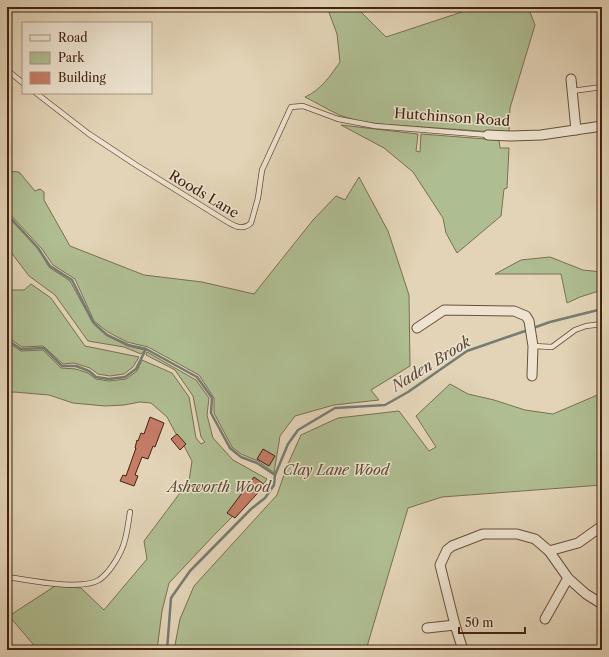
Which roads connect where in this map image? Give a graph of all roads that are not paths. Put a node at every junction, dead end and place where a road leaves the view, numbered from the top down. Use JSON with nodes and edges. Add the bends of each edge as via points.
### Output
{"nodes":[{"id":1,"x":7,"y":70,"type":"edge"},
{"id":2,"x":571,"y":80,"type":"dead end"},
{"id":3,"x":22,"y":82,"type":"edge"},
{"id":4,"x":602,"y":87,"type":"edge"},
{"id":5,"x":572,"y":91,"type":"junction"},
{"id":6,"x":37,"y":94,"type":"edge"},
{"id":7,"x":303,"y":106,"type":"joint"},
{"id":8,"x":602,"y":126,"type":"edge"},
{"id":9,"x":576,"y":130,"type":"junction"},
{"id":10,"x":488,"y":135,"type":"joint"},
{"id":11,"x":602,"y":324,"type":"edge"},
{"id":12,"x":417,"y":328,"type":"dead end"},
{"id":13,"x":533,"y":346,"type":"junction"},
{"id":14,"x":532,"y":376,"type":"dead end"},
{"id":15,"x":130,"y":512,"type":"dead end"},
{"id":16,"x":602,"y":526,"type":"edge"},
{"id":17,"x":549,"y":551,"type":"junction"},
{"id":18,"x":7,"y":577,"type":"edge"},
{"id":19,"x":568,"y":578,"type":"junction"},
{"id":20,"x":602,"y":604,"type":"edge"},
{"id":21,"x":545,"y":619,"type":"dead end"},
{"id":22,"x":455,"y":625,"type":"junction"},
{"id":23,"x":427,"y":628,"type":"dead end"},
{"id":24,"x":463,"y":650,"type":"edge"}],
"edges":[{"from":1,"to":3,"type":"lane"},
{"from":2,"to":5,"type":"street"},
{"from":4,"to":5,"type":"lane"},
{"from":5,"to":9,"type":"street"},
{"from":6,"to":7,"type":"lane","name":"Roods Lane","via":[[88,134],[241,228],[251,223],[262,170],[291,107]]},
{"from":7,"to":10,"type":"lane","name":"Hutchinson Road","via":[[338,118],[375,126]]},
{"from":8,"to":9,"type":"street","name":"Hutchinson Road"},
{"from":9,"to":10,"type":"street","name":"Hutchinson Road","via":[[541,135]]},
{"from":11,"to":13,"type":"lane","via":[[575,330],[552,348]]},
{"from":12,"to":13,"type":"street","via":[[444,310],[514,310],[528,318]]},
{"from":13,"to":14,"type":"street"},
{"from":15,"to":18,"type":"lane","via":[[121,552],[99,580],[82,585]]},
{"from":16,"to":17,"type":"street","via":[[578,543]]},
{"from":17,"to":19,"type":"street"},
{"from":17,"to":22,"type":"street","via":[[535,539],[516,534],[483,534],[452,546],[447,550],[440,565]]},
{"from":19,"to":20,"type":"street"},
{"from":19,"to":21,"type":"street"},
{"from":22,"to":23,"type":"street"},
{"from":22,"to":24,"type":"street"}]}
